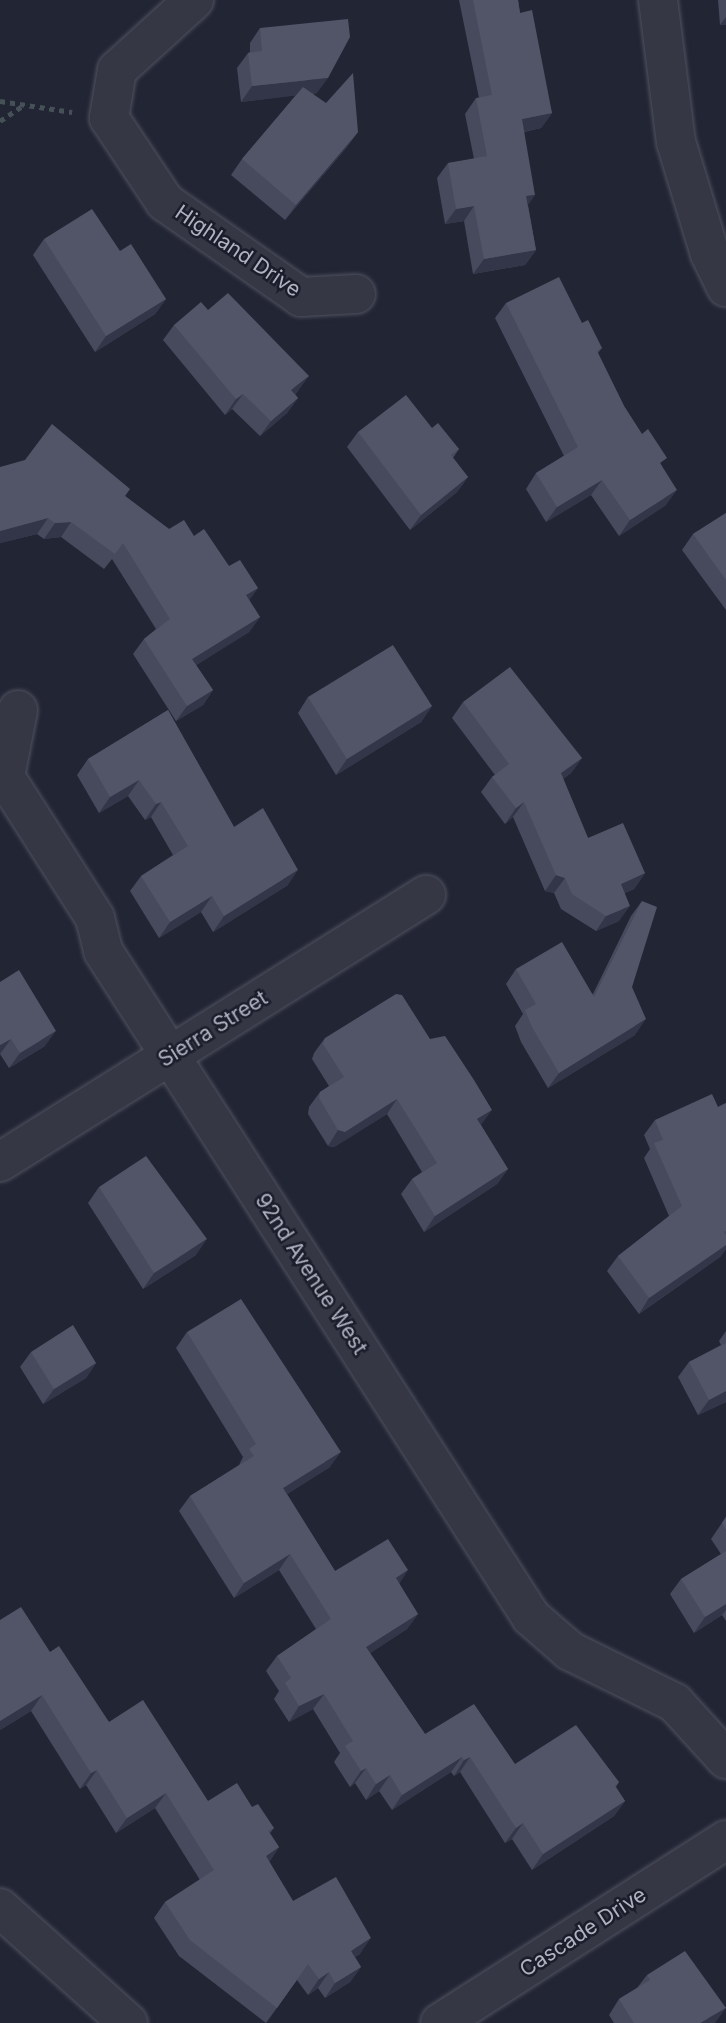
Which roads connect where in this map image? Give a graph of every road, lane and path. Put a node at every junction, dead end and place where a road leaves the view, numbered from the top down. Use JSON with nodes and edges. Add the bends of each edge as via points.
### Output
{"nodes":[{"id":1,"x":194,"y":0,"type":"edge"},
{"id":2,"x":658,"y":0,"type":"edge"},
{"id":3,"x":0,"y":101,"type":"edge"},
{"id":4,"x":22,"y":105,"type":"junction"},
{"id":5,"x":109,"y":118,"type":"junction"},
{"id":6,"x":0,"y":121,"type":"edge"},
{"id":7,"x":726,"y":287,"type":"edge"},
{"id":8,"x":356,"y":294,"type":"dead end"},
{"id":9,"x":18,"y":710,"type":"dead end"},
{"id":10,"x":426,"y":895,"type":"dead end"},
{"id":11,"x":170,"y":1055,"type":"junction"},
{"id":12,"x":0,"y":1162,"type":"edge"},
{"id":13,"x":726,"y":1759,"type":"edge"},
{"id":14,"x":726,"y":1840,"type":"edge"},
{"id":15,"x":0,"y":1908,"type":"edge"},
{"id":16,"x":128,"y":2023,"type":"edge"},
{"id":17,"x":440,"y":2023,"type":"edge"}],
"edges":[{"from":1,"to":5,"type":"street","via":[[117,70]]},
{"from":2,"to":7,"type":"street","via":[[676,142],[710,254]]},
{"from":3,"to":4,"type":"path"},
{"from":4,"to":5,"type":"path"},
{"from":4,"to":6,"type":"path"},
{"from":5,"to":8,"type":"street","name":"Highland Drive","via":[[165,202],[301,297]]},
{"from":9,"to":11,"type":"street","name":"92nd Avenue West","via":[[5,777],[95,918],[103,951]]},
{"from":10,"to":11,"type":"street","name":"Sierra Street"},
{"from":11,"to":12,"type":"street","name":"Sierra Street"},
{"from":11,"to":13,"type":"street","name":"92nd Avenue West","via":[[531,1617],[570,1650],[675,1703]]},
{"from":14,"to":17,"type":"street","name":"Cascade Drive"},
{"from":15,"to":16,"type":"street"}]}
